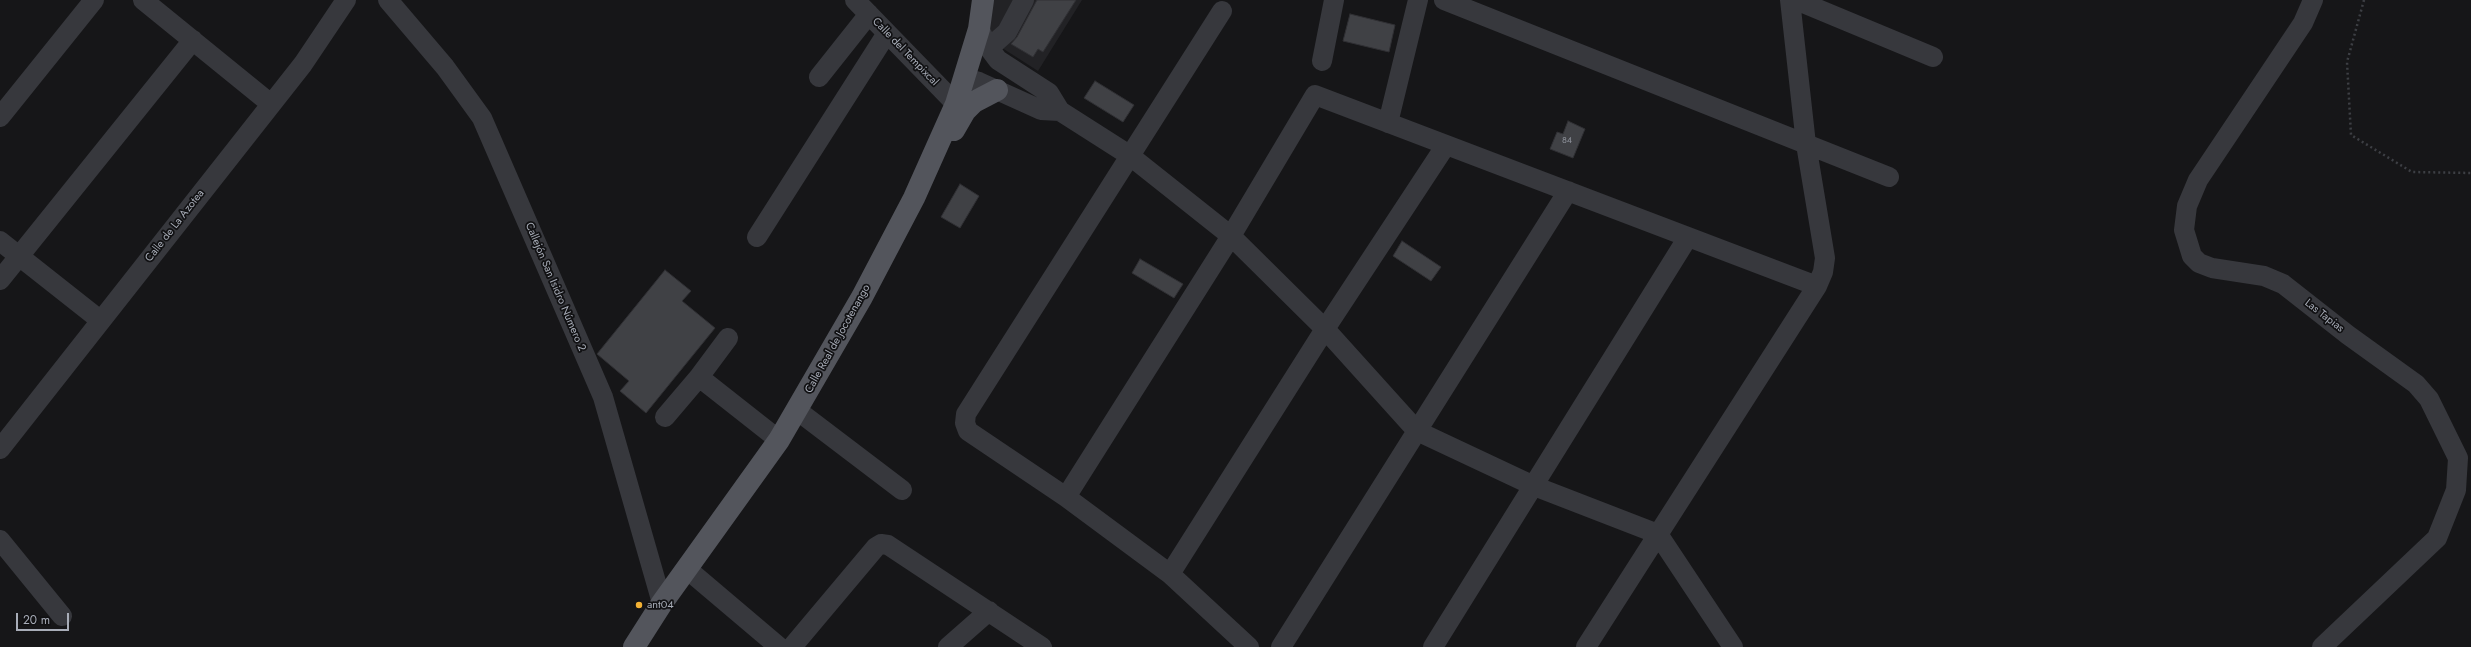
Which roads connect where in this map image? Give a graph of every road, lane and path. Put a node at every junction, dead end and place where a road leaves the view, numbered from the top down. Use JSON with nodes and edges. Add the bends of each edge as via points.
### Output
{"nodes":[{"id":1,"x":94,"y":0,"type":"edge"},
{"id":2,"x":143,"y":0,"type":"edge"},
{"id":3,"x":346,"y":0,"type":"edge"},
{"id":4,"x":388,"y":0,"type":"edge"},
{"id":5,"x":983,"y":0,"type":"edge"},
{"id":6,"x":1024,"y":0,"type":"edge"},
{"id":7,"x":1334,"y":0,"type":"edge"},
{"id":8,"x":1418,"y":0,"type":"edge"},
{"id":9,"x":1444,"y":0,"type":"edge"},
{"id":10,"x":1790,"y":0,"type":"edge"},
{"id":11,"x":1796,"y":0,"type":"edge"},
{"id":12,"x":2313,"y":0,"type":"edge"},
{"id":13,"x":2364,"y":0,"type":"edge"},
{"id":14,"x":862,"y":7,"type":"edge"},
{"id":15,"x":1222,"y":11,"type":"dead end"},
{"id":16,"x":979,"y":29,"type":"junction"},
{"id":17,"x":887,"y":33,"type":"junction"},
{"id":18,"x":193,"y":40,"type":"junction"},
{"id":19,"x":989,"y":48,"type":"junction"},
{"id":20,"x":1933,"y":57,"type":"dead end"},
{"id":21,"x":1322,"y":61,"type":"dead end"},
{"id":22,"x":819,"y":77,"type":"dead end"},
{"id":23,"x":964,"y":78,"type":"junction"},
{"id":24,"x":1030,"y":81,"type":"junction"},
{"id":25,"x":997,"y":90,"type":"junction"},
{"id":26,"x":1020,"y":101,"type":"junction"},
{"id":27,"x":271,"y":104,"type":"junction"},
{"id":28,"x":956,"y":104,"type":"junction"},
{"id":29,"x":1060,"y":111,"type":"junction"},
{"id":30,"x":0,"y":117,"type":"edge"},
{"id":31,"x":1388,"y":123,"type":"junction"},
{"id":32,"x":1806,"y":144,"type":"junction"},
{"id":33,"x":1446,"y":145,"type":"junction"},
{"id":34,"x":1129,"y":155,"type":"junction"},
{"id":35,"x":2471,"y":173,"type":"edge"},
{"id":36,"x":1889,"y":177,"type":"dead end"},
{"id":37,"x":1568,"y":191,"type":"junction"},
{"id":38,"x":914,"y":198,"type":"junction"},
{"id":39,"x":757,"y":236,"type":"dead end"},
{"id":40,"x":1231,"y":236,"type":"junction"},
{"id":41,"x":1688,"y":237,"type":"junction"},
{"id":42,"x":0,"y":241,"type":"edge"},
{"id":43,"x":19,"y":256,"type":"junction"},
{"id":44,"x":0,"y":280,"type":"edge"},
{"id":45,"x":1817,"y":286,"type":"junction"},
{"id":46,"x":100,"y":320,"type":"junction"},
{"id":47,"x":1325,"y":329,"type":"junction"},
{"id":48,"x":728,"y":338,"type":"dead end"},
{"id":49,"x":699,"y":377,"type":"junction"},
{"id":50,"x":798,"y":411,"type":"junction"},
{"id":51,"x":665,"y":417,"type":"dead end"},
{"id":52,"x":1417,"y":431,"type":"junction"},
{"id":53,"x":779,"y":440,"type":"junction"},
{"id":54,"x":0,"y":449,"type":"edge"},
{"id":55,"x":1534,"y":486,"type":"junction"},
{"id":56,"x":902,"y":490,"type":"dead end"},
{"id":57,"x":1066,"y":497,"type":"junction"},
{"id":58,"x":1658,"y":534,"type":"junction"},
{"id":59,"x":0,"y":540,"type":"edge"},
{"id":60,"x":687,"y":569,"type":"junction"},
{"id":61,"x":1170,"y":574,"type":"junction"},
{"id":62,"x":662,"y":603,"type":"junction"},
{"id":63,"x":989,"y":611,"type":"junction"},
{"id":64,"x":62,"y":616,"type":"dead end"},
{"id":65,"x":634,"y":647,"type":"edge"},
{"id":66,"x":779,"y":647,"type":"edge"},
{"id":67,"x":792,"y":647,"type":"edge"},
{"id":68,"x":948,"y":647,"type":"edge"},
{"id":69,"x":1042,"y":647,"type":"edge"},
{"id":70,"x":1249,"y":647,"type":"edge"},
{"id":71,"x":1281,"y":647,"type":"edge"},
{"id":72,"x":1433,"y":647,"type":"edge"},
{"id":73,"x":1586,"y":647,"type":"edge"},
{"id":74,"x":1733,"y":647,"type":"edge"},
{"id":75,"x":2322,"y":647,"type":"edge"}],
"edges":[{"from":1,"to":30,"type":"street"},
{"from":2,"to":18,"type":"street"},
{"from":3,"to":27,"type":"street","name":"Calle de La Azotea","via":[[303,64]]},
{"from":4,"to":62,"type":"street","name":"Callejón San Isidro Número 2","via":[[446,67],[482,118],[603,397]]},
{"from":5,"to":16,"type":"main road","name":"Calle Real de Jocotenango"},
{"from":6,"to":19,"type":"street","via":[[1007,32]]},
{"from":7,"to":21,"type":"street"},
{"from":8,"to":31,"type":"street"},
{"from":9,"to":32,"type":"street"},
{"from":10,"to":32,"type":"street"},
{"from":11,"to":20,"type":"street"},
{"from":12,"to":75,"type":"street","name":"Las Tapias","via":[[2303,23],[2198,180],[2187,206],[2184,230],[2192,256],[2199,263],[2212,268],[2264,276],[2283,284],[2416,384],[2429,399],[2458,458],[2456,490],[2437,538]]},
{"from":13,"to":35,"type":"path","via":[[2347,62],[2351,135],[2412,172]]},
{"from":14,"to":17,"type":"street","name":"Calle del Tempixcal"},
{"from":14,"to":22,"type":"street"},
{"from":15,"to":34,"type":"street"},
{"from":16,"to":19,"type":"street"},
{"from":16,"to":23,"type":"main road","name":"Calle Real de Jocotenango"},
{"from":17,"to":28,"type":"street","name":"Calle del Tempixcal"},
{"from":17,"to":39,"type":"street"},
{"from":18,"to":27,"type":"street"},
{"from":18,"to":43,"type":"street"},
{"from":19,"to":24,"type":"street","via":[[998,60]]},
{"from":23,"to":25,"type":"street"},
{"from":23,"to":28,"type":"main road","name":"Calle Real de Jocotenango"},
{"from":24,"to":26,"type":"street"},
{"from":24,"to":29,"type":"street","via":[[1048,93]]},
{"from":25,"to":26,"type":"street"},
{"from":25,"to":38,"type":"main road","via":[[974,102],[965,111]]},
{"from":26,"to":29,"type":"street","via":[[1041,110]]},
{"from":27,"to":46,"type":"street","name":"Calle de La Azotea"},
{"from":28,"to":38,"type":"main road","name":"Calle Real de Jocotenango"},
{"from":29,"to":34,"type":"street"},
{"from":31,"to":33,"type":"street"},
{"from":31,"to":40,"type":"street","via":[[1315,95]]},
{"from":32,"to":36,"type":"street"},
{"from":32,"to":45,"type":"street","via":[[1825,258]]},
{"from":33,"to":37,"type":"street"},
{"from":33,"to":47,"type":"street"},
{"from":34,"to":40,"type":"street"},
{"from":34,"to":57,"type":"street","via":[[966,414],[968,432]]},
{"from":37,"to":41,"type":"street"},
{"from":37,"to":52,"type":"street"},
{"from":38,"to":50,"type":"main road","name":"Calle Real de Jocotenango"},
{"from":40,"to":47,"type":"street"},
{"from":40,"to":57,"type":"street"},
{"from":41,"to":45,"type":"street"},
{"from":41,"to":55,"type":"street"},
{"from":42,"to":43,"type":"street"},
{"from":43,"to":44,"type":"street"},
{"from":43,"to":46,"type":"street"},
{"from":45,"to":58,"type":"street"},
{"from":46,"to":54,"type":"street","name":"Calle de La Azotea"},
{"from":47,"to":52,"type":"street"},
{"from":47,"to":61,"type":"street"},
{"from":48,"to":49,"type":"street"},
{"from":49,"to":51,"type":"street"},
{"from":49,"to":53,"type":"street"},
{"from":50,"to":53,"type":"main road","name":"Calle Real de Jocotenango"},
{"from":50,"to":56,"type":"street"},
{"from":52,"to":55,"type":"street"},
{"from":52,"to":71,"type":"street"},
{"from":53,"to":60,"type":"main road","name":"Calle Real de Jocotenango"},
{"from":55,"to":58,"type":"street"},
{"from":55,"to":72,"type":"street"},
{"from":57,"to":61,"type":"street"},
{"from":58,"to":73,"type":"street"},
{"from":58,"to":74,"type":"street"},
{"from":59,"to":64,"type":"street"},
{"from":60,"to":62,"type":"main road","name":"Calle Real de Jocotenango"},
{"from":60,"to":66,"type":"street"},
{"from":61,"to":70,"type":"street"},
{"from":62,"to":65,"type":"main road","name":"Calle Real de Jocotenango"},
{"from":63,"to":67,"type":"street","via":[[888,545],[881,544]]},
{"from":63,"to":68,"type":"street"},
{"from":63,"to":69,"type":"street"}]}
